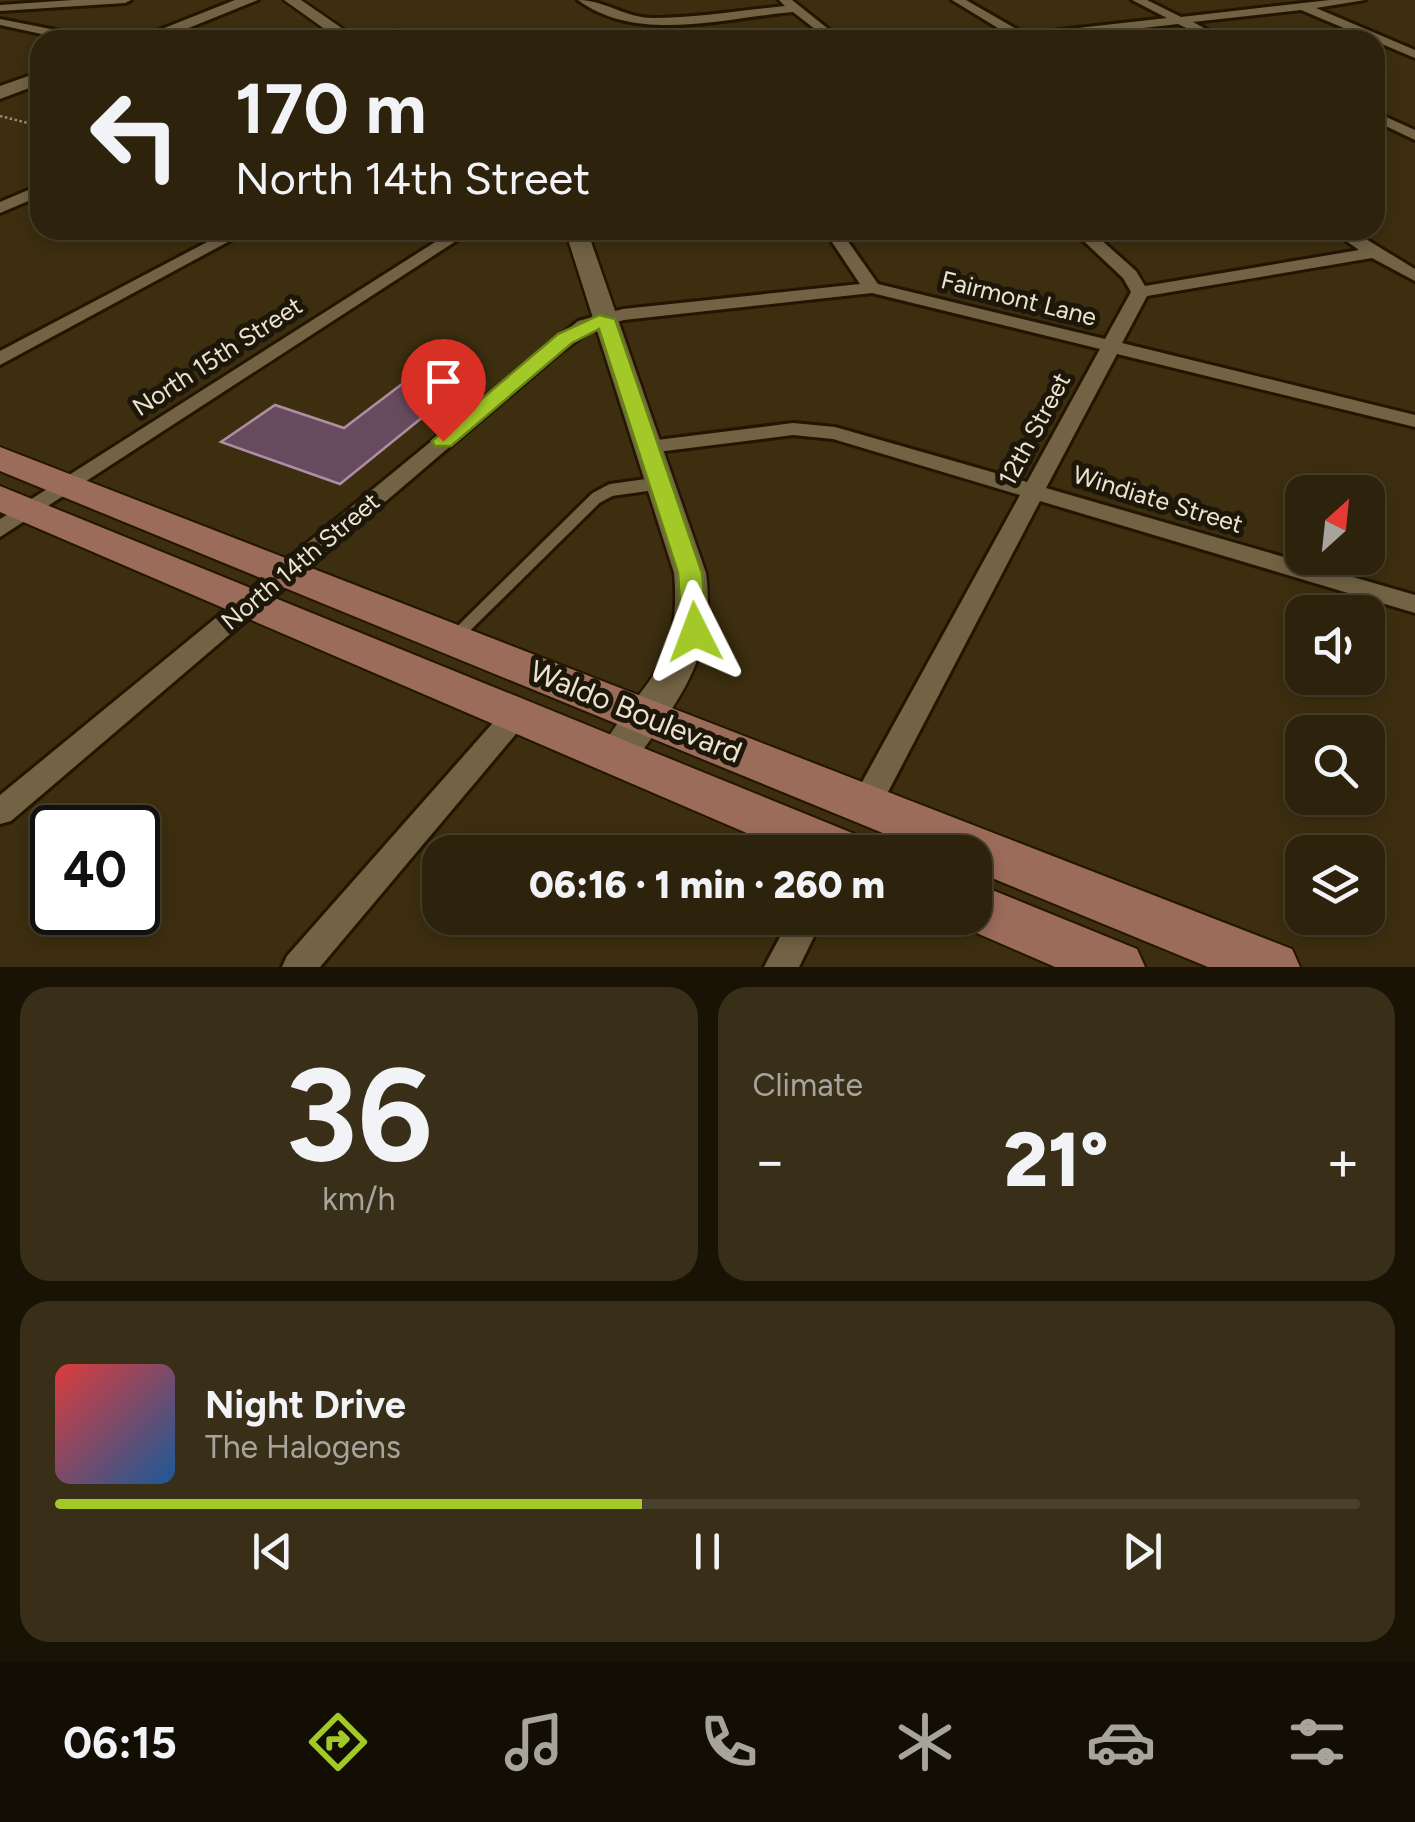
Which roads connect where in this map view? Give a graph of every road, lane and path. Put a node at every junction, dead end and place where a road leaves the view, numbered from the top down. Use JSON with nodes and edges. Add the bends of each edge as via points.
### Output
{"nodes":[{"id":1,"x":124,"y":0,"type":"edge"},
{"id":2,"x":250,"y":0,"type":"edge"},
{"id":3,"x":291,"y":0,"type":"edge"},
{"id":4,"x":584,"y":0,"type":"edge"},
{"id":5,"x":958,"y":0,"type":"edge"},
{"id":6,"x":1138,"y":0,"type":"edge"},
{"id":7,"x":1287,"y":0,"type":"edge"},
{"id":8,"x":1359,"y":0,"type":"edge"},
{"id":9,"x":790,"y":4,"type":"edge"},
{"id":10,"x":1302,"y":6,"type":"junction"},
{"id":11,"x":0,"y":8,"type":"edge"},
{"id":12,"x":1180,"y":20,"type":"junction"},
{"id":13,"x":0,"y":22,"type":"edge"},
{"id":14,"x":38,"y":30,"type":"edge"},
{"id":15,"x":170,"y":30,"type":"edge"},
{"id":16,"x":335,"y":30,"type":"edge"},
{"id":17,"x":823,"y":30,"type":"edge"},
{"id":18,"x":1010,"y":30,"type":"edge"},
{"id":19,"x":1098,"y":30,"type":"edge"},
{"id":20,"x":1200,"y":30,"type":"edge"},
{"id":21,"x":1358,"y":30,"type":"edge"},
{"id":22,"x":1385,"y":41,"type":"edge"},
{"id":23,"x":1415,"y":54,"type":"edge"},
{"id":24,"x":30,"y":82,"type":"edge"},
{"id":25,"x":0,"y":93,"type":"edge"},
{"id":26,"x":0,"y":116,"type":"edge"},
{"id":27,"x":1385,"y":121,"type":"edge"},
{"id":28,"x":30,"y":124,"type":"edge"},
{"id":29,"x":1415,"y":136,"type":"edge"},
{"id":30,"x":30,"y":194,"type":"edge"},
{"id":31,"x":0,"y":208,"type":"edge"},
{"id":32,"x":223,"y":240,"type":"edge"},
{"id":33,"x":449,"y":240,"type":"edge"},
{"id":34,"x":579,"y":240,"type":"edge"},
{"id":35,"x":839,"y":240,"type":"edge"},
{"id":36,"x":1091,"y":240,"type":"edge"},
{"id":37,"x":1355,"y":240,"type":"edge"},
{"id":38,"x":1375,"y":252,"type":"junction"},
{"id":39,"x":1415,"y":276,"type":"edge"},
{"id":40,"x":872,"y":288,"type":"junction"},
{"id":41,"x":1140,"y":292,"type":"junction"},
{"id":42,"x":605,"y":319,"type":"junction"},
{"id":43,"x":1110,"y":346,"type":"junction"},
{"id":44,"x":0,"y":360,"type":"edge"},
{"id":45,"x":1415,"y":421,"type":"edge"},
{"id":46,"x":649,"y":447,"type":"junction"},
{"id":47,"x":0,"y":458,"type":"edge"},
{"id":48,"x":660,"y":483,"type":"junction"},
{"id":49,"x":68,"y":486,"type":"junction"},
{"id":50,"x":1033,"y":490,"type":"junction"},
{"id":51,"x":10,"y":513,"type":"edge"},
{"id":52,"x":287,"y":573,"type":"junction"},
{"id":53,"x":250,"y":604,"type":"junction"},
{"id":54,"x":1415,"y":604,"type":"edge"},
{"id":55,"x":453,"y":639,"type":"junction"},
{"id":56,"x":516,"y":715,"type":"junction"},
{"id":57,"x":646,"y":716,"type":"junction"},
{"id":58,"x":616,"y":757,"type":"junction"},
{"id":59,"x":866,"y":804,"type":"junction"},
{"id":60,"x":0,"y":812,"type":"edge"},
{"id":61,"x":802,"y":835,"type":"edge"},
{"id":62,"x":992,"y":915,"type":"edge"},
{"id":63,"x":797,"y":935,"type":"edge"},
{"id":64,"x":299,"y":967,"type":"edge"},
{"id":65,"x":781,"y":967,"type":"edge"},
{"id":66,"x":1117,"y":967,"type":"edge"},
{"id":67,"x":1272,"y":967,"type":"edge"}],
"edges":[{"from":1,"to":11,"type":"street"},
{"from":2,"to":15,"type":"main road"},
{"from":3,"to":16,"type":"street"},
{"from":4,"to":9,"type":"street","via":[[634,21]]},
{"from":5,"to":18,"type":"street"},
{"from":6,"to":12,"type":"street"},
{"from":7,"to":10,"type":"street"},
{"from":8,"to":10,"type":"street"},
{"from":9,"to":17,"type":"street"},
{"from":10,"to":12,"type":"street"},
{"from":10,"to":21,"type":"street"},
{"from":12,"to":19,"type":"street"},
{"from":12,"to":20,"type":"street"},
{"from":13,"to":14,"type":"street"},
{"from":22,"to":23,"type":"street"},
{"from":24,"to":25,"type":"main road"},
{"from":26,"to":28,"type":"path"},
{"from":27,"to":29,"type":"street"},
{"from":30,"to":31,"type":"street"},
{"from":32,"to":44,"type":"street"},
{"from":33,"to":49,"type":"street","name":"North 15th Street"},
{"from":34,"to":42,"type":"street"},
{"from":35,"to":40,"type":"street"},
{"from":36,"to":41,"type":"street"},
{"from":37,"to":38,"type":"street"},
{"from":38,"to":39,"type":"street"},
{"from":38,"to":41,"type":"street"},
{"from":40,"to":42,"type":"street","name":"Fairmont Lane"},
{"from":40,"to":43,"type":"street","name":"Fairmont Lane"},
{"from":41,"to":43,"type":"street","name":"12th Street"},
{"from":42,"to":46,"type":"street"},
{"from":42,"to":52,"type":"street","name":"North 14th Street","via":[[565,338]]},
{"from":43,"to":45,"type":"street","name":"Fairmont Lane"},
{"from":43,"to":50,"type":"street","name":"12th Street"},
{"from":46,"to":48,"type":"street"},
{"from":46,"to":50,"type":"street","name":"Windiate Street","via":[[817,430]]},
{"from":47,"to":49,"type":"main road","name":"Waldo Boulevard"},
{"from":48,"to":55,"type":"lane","via":[[596,498]]},
{"from":48,"to":57,"type":"street","via":[[690,573],[696,614],[688,650]]},
{"from":49,"to":51,"type":"street","name":"North 15th Street"},
{"from":49,"to":52,"type":"main road","name":"Waldo Boulevard"},
{"from":50,"to":54,"type":"street","name":"Windiate Street"},
{"from":50,"to":59,"type":"street","name":"12th Street"},
{"from":51,"to":53,"type":"main road","name":"Waldo Boulevard"},
{"from":52,"to":53,"type":"street","name":"North 14th Street"},
{"from":52,"to":55,"type":"main road","name":"Waldo Boulevard"},
{"from":53,"to":56,"type":"main road","name":"Waldo Boulevard"},
{"from":53,"to":60,"type":"street","name":"North 14th Street"},
{"from":55,"to":57,"type":"main road","name":"Waldo Boulevard"},
{"from":56,"to":58,"type":"main road","name":"Waldo Boulevard"},
{"from":56,"to":64,"type":"street"},
{"from":57,"to":58,"type":"street"},
{"from":57,"to":59,"type":"main road","name":"Waldo Boulevard"},
{"from":58,"to":61,"type":"main road","name":"Waldo Boulevard"},
{"from":59,"to":67,"type":"main road","name":"Waldo Boulevard"},
{"from":62,"to":66,"type":"main road"},
{"from":63,"to":65,"type":"street"}]}
